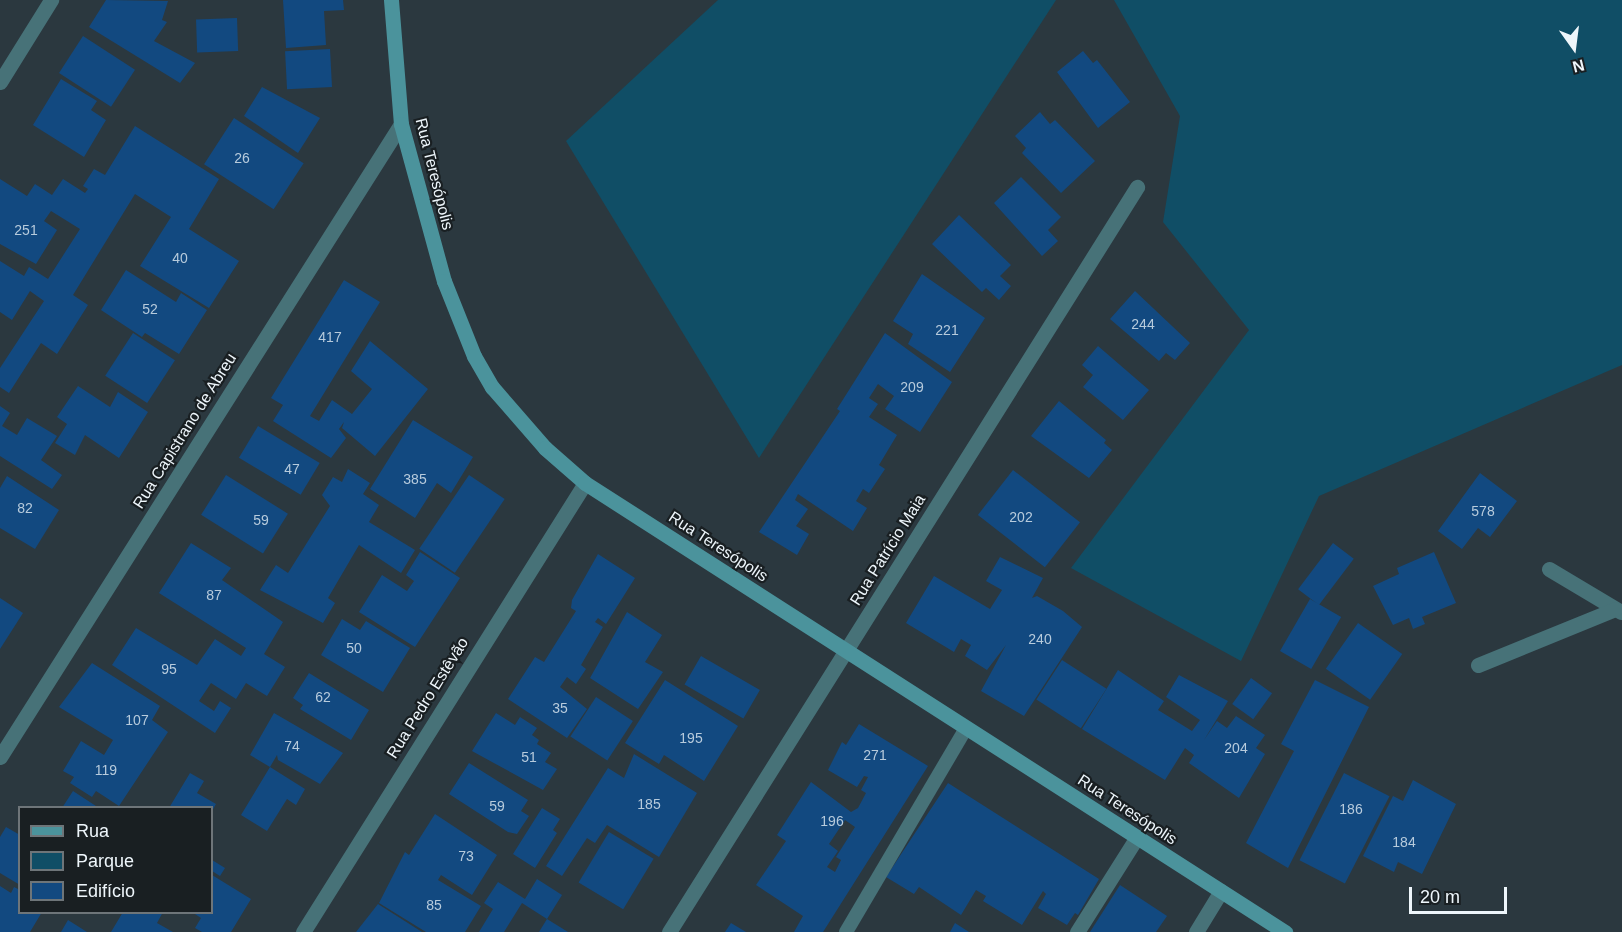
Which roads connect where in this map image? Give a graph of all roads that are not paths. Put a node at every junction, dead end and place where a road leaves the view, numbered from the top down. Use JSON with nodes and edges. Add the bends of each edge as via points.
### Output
{"nodes":[{"id":1,"x":51,"y":0,"type":"edge"},
{"id":2,"x":391,"y":0,"type":"edge"},
{"id":3,"x":0,"y":82,"type":"edge"},
{"id":4,"x":401,"y":124,"type":"junction"},
{"id":5,"x":1137,"y":187,"type":"dead end"},
{"id":6,"x":585,"y":483,"type":"junction"},
{"id":7,"x":1550,"y":569,"type":"dead end"},
{"id":8,"x":1619,"y":611,"type":"edge"},
{"id":9,"x":846,"y":651,"type":"junction"},
{"id":10,"x":1478,"y":665,"type":"dead end"},
{"id":11,"x":966,"y":728,"type":"junction"},
{"id":12,"x":0,"y":758,"type":"edge"},
{"id":13,"x":1137,"y":837,"type":"junction"},
{"id":14,"x":1221,"y":891,"type":"junction"},
{"id":15,"x":303,"y":932,"type":"edge"},
{"id":16,"x":669,"y":932,"type":"edge"},
{"id":17,"x":846,"y":932,"type":"edge"},
{"id":18,"x":1077,"y":932,"type":"edge"},
{"id":19,"x":1196,"y":932,"type":"edge"},
{"id":20,"x":1285,"y":932,"type":"edge"}],
"edges":[{"from":1,"to":3,"type":"street"},
{"from":2,"to":4,"type":"street","name":"Rua Teresópolis"},
{"from":4,"to":6,"type":"street","name":"Rua Teresópolis","via":[[444,281],[474,356],[492,387],[521,421]]},
{"from":4,"to":12,"type":"street","name":"Rua Capistrano de Abreu"},
{"from":5,"to":9,"type":"street","name":"Rua Patrício Maia"},
{"from":6,"to":9,"type":"street","name":"Rua Teresópolis"},
{"from":6,"to":15,"type":"street","name":"Rua Pedro Estêvão"},
{"from":7,"to":8,"type":"street"},
{"from":8,"to":10,"type":"street"},
{"from":9,"to":11,"type":"street","name":"Rua Teresópolis"},
{"from":9,"to":16,"type":"street","name":"Rua Patrício Maia"},
{"from":11,"to":13,"type":"street","name":"Rua Teresópolis"},
{"from":11,"to":17,"type":"lane"},
{"from":13,"to":14,"type":"street","name":"Rua Teresópolis"},
{"from":13,"to":18,"type":"street"},
{"from":14,"to":19,"type":"street"},
{"from":14,"to":20,"type":"street","name":"Rua Teresópolis"}]}
